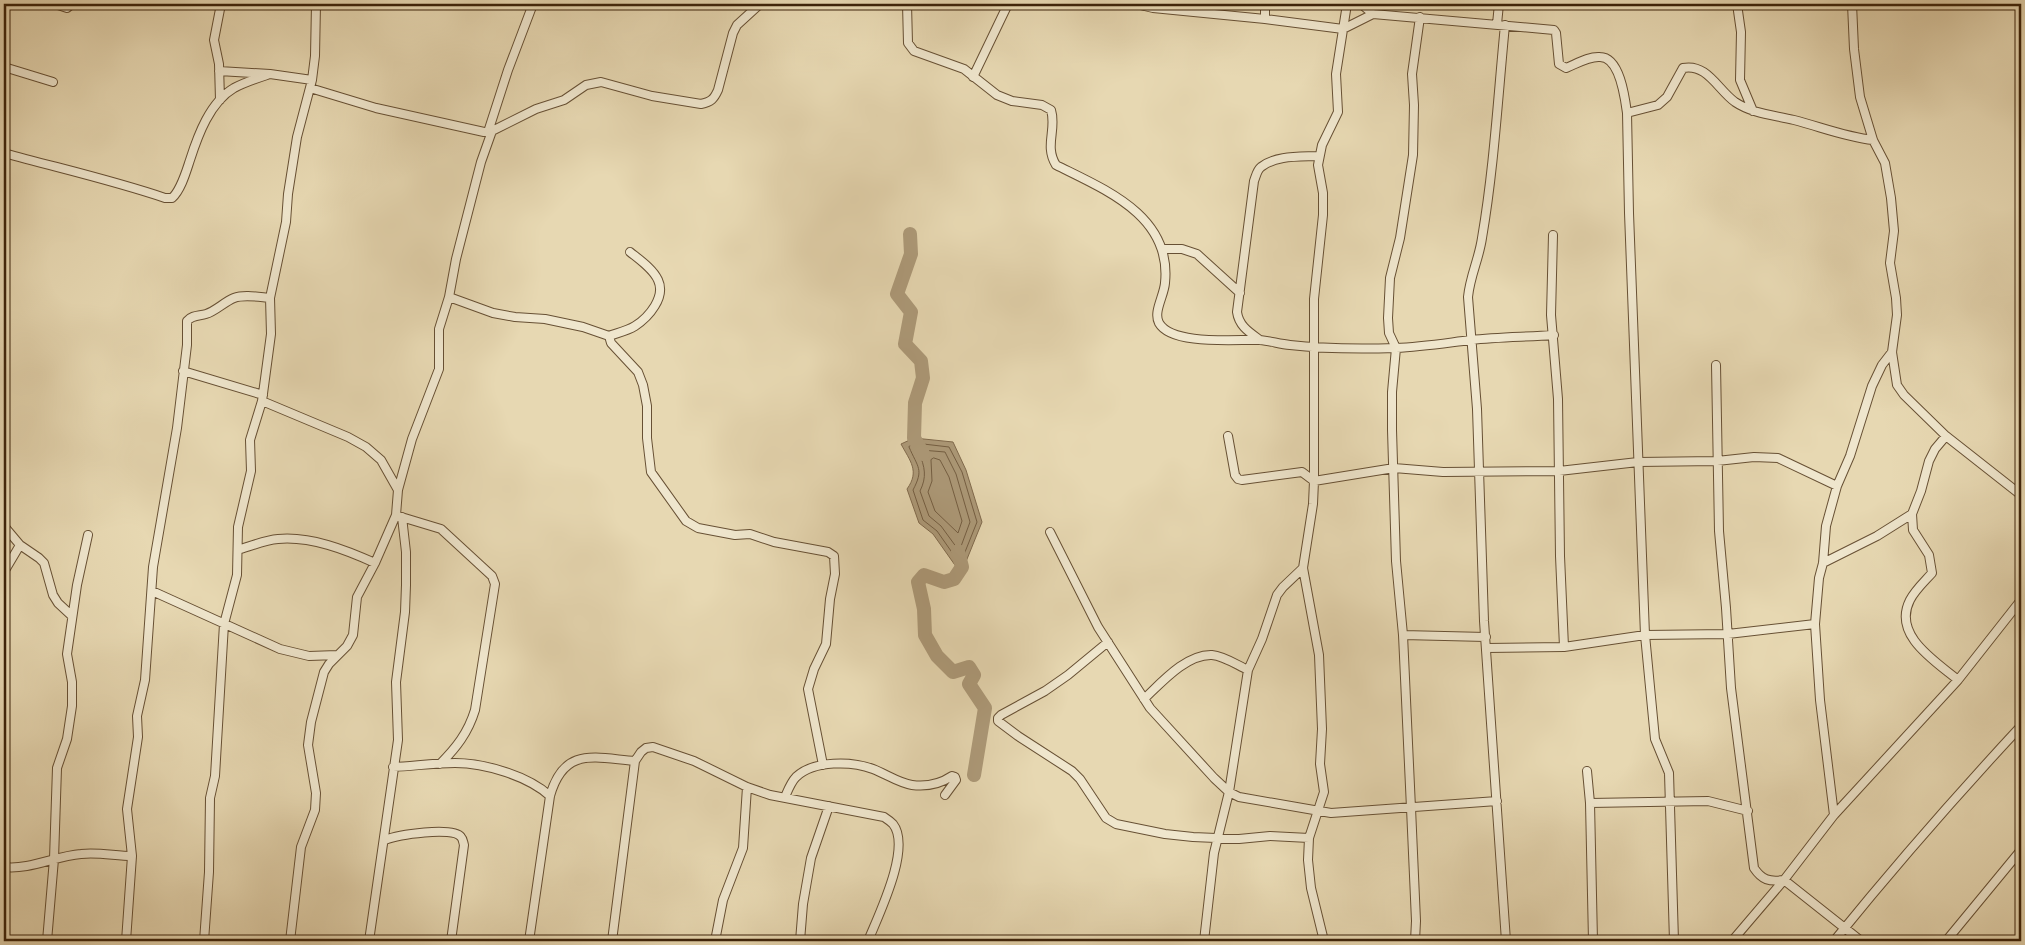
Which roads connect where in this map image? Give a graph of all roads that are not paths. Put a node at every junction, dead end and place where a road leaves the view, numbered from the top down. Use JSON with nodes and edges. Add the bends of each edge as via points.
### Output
{"nodes":[{"id":1,"x":55,"y":4,"type":"edge"},
{"id":2,"x":72,"y":4,"type":"edge"},
{"id":3,"x":221,"y":4,"type":"edge"},
{"id":4,"x":316,"y":4,"type":"edge"},
{"id":5,"x":533,"y":4,"type":"edge"},
{"id":6,"x":760,"y":4,"type":"edge"},
{"id":7,"x":907,"y":4,"type":"edge"},
{"id":8,"x":1008,"y":4,"type":"edge"},
{"id":9,"x":1136,"y":4,"type":"edge"},
{"id":10,"x":1265,"y":4,"type":"edge"},
{"id":11,"x":1347,"y":4,"type":"edge"},
{"id":12,"x":1361,"y":4,"type":"edge"},
{"id":13,"x":1499,"y":4,"type":"edge"},
{"id":14,"x":1737,"y":4,"type":"edge"},
{"id":15,"x":1852,"y":4,"type":"edge"},
{"id":16,"x":1373,"y":14,"type":"junction"},
{"id":17,"x":1420,"y":17,"type":"junction"},
{"id":18,"x":1265,"y":19,"type":"junction"},
{"id":19,"x":1501,"y":25,"type":"junction"},
{"id":20,"x":1343,"y":30,"type":"junction"},
{"id":21,"x":4,"y":67,"type":"edge"},
{"id":22,"x":219,"y":71,"type":"junction"},
{"id":23,"x":270,"y":74,"type":"junction"},
{"id":24,"x":973,"y":77,"type":"junction"},
{"id":25,"x":53,"y":82,"type":"dead end"},
{"id":26,"x":311,"y":84,"type":"junction"},
{"id":27,"x":220,"y":100,"type":"junction"},
{"id":28,"x":1752,"y":111,"type":"junction"},
{"id":29,"x":1627,"y":114,"type":"junction"},
{"id":30,"x":490,"y":131,"type":"junction"},
{"id":31,"x":1873,"y":140,"type":"junction"},
{"id":32,"x":4,"y":153,"type":"edge"},
{"id":33,"x":1319,"y":156,"type":"junction"},
{"id":34,"x":1553,"y":235,"type":"dead end"},
{"id":35,"x":1162,"y":249,"type":"junction"},
{"id":36,"x":630,"y":252,"type":"dead end"},
{"id":37,"x":1240,"y":293,"type":"junction"},
{"id":38,"x":449,"y":297,"type":"junction"},
{"id":39,"x":270,"y":298,"type":"junction"},
{"id":40,"x":1554,"y":335,"type":"junction"},
{"id":41,"x":609,"y":336,"type":"junction"},
{"id":42,"x":1260,"y":340,"type":"junction"},
{"id":43,"x":1471,"y":340,"type":"junction"},
{"id":44,"x":1315,"y":346,"type":"junction"},
{"id":45,"x":1396,"y":348,"type":"junction"},
{"id":46,"x":1892,"y":352,"type":"junction"},
{"id":47,"x":1716,"y":365,"type":"dead end"},
{"id":48,"x":183,"y":371,"type":"junction"},
{"id":49,"x":262,"y":398,"type":"junction"},
{"id":50,"x":1228,"y":436,"type":"dead end"},
{"id":51,"x":1946,"y":436,"type":"junction"},
{"id":52,"x":1717,"y":461,"type":"junction"},
{"id":53,"x":1638,"y":462,"type":"junction"},
{"id":54,"x":1394,"y":468,"type":"junction"},
{"id":55,"x":1559,"y":471,"type":"junction"},
{"id":56,"x":1479,"y":473,"type":"junction"},
{"id":57,"x":1314,"y":481,"type":"junction"},
{"id":58,"x":1837,"y":486,"type":"junction"},
{"id":59,"x":398,"y":490,"type":"junction"},
{"id":60,"x":2021,"y":496,"type":"edge"},
{"id":61,"x":1912,"y":514,"type":"junction"},
{"id":62,"x":399,"y":516,"type":"junction"},
{"id":63,"x":4,"y":526,"type":"edge"},
{"id":64,"x":1050,"y":532,"type":"dead end"},
{"id":65,"x":88,"y":535,"type":"dead end"},
{"id":66,"x":20,"y":545,"type":"junction"},
{"id":67,"x":238,"y":550,"type":"junction"},
{"id":68,"x":375,"y":563,"type":"junction"},
{"id":69,"x":1823,"y":563,"type":"junction"},
{"id":70,"x":1303,"y":568,"type":"junction"},
{"id":71,"x":4,"y":572,"type":"edge"},
{"id":72,"x":152,"y":591,"type":"junction"},
{"id":73,"x":2021,"y":600,"type":"edge"},
{"id":74,"x":72,"y":616,"type":"junction"},
{"id":75,"x":224,"y":624,"type":"junction"},
{"id":76,"x":1815,"y":624,"type":"junction"},
{"id":77,"x":1728,"y":634,"type":"junction"},
{"id":78,"x":1403,"y":635,"type":"junction"},
{"id":79,"x":1645,"y":635,"type":"junction"},
{"id":80,"x":1486,"y":637,"type":"junction"},
{"id":81,"x":1108,"y":642,"type":"junction"},
{"id":82,"x":1564,"y":647,"type":"junction"},
{"id":83,"x":1487,"y":648,"type":"junction"},
{"id":84,"x":337,"y":655,"type":"junction"},
{"id":85,"x":1248,"y":670,"type":"junction"},
{"id":86,"x":1958,"y":680,"type":"junction"},
{"id":87,"x":1144,"y":699,"type":"junction"},
{"id":88,"x":2021,"y":726,"type":"edge"},
{"id":89,"x":635,"y":762,"type":"junction"},
{"id":90,"x":440,"y":764,"type":"junction"},
{"id":91,"x":823,"y":765,"type":"junction"},
{"id":92,"x":393,"y":767,"type":"junction"},
{"id":93,"x":1587,"y":770,"type":"dead end"},
{"id":94,"x":747,"y":787,"type":"junction"},
{"id":95,"x":1229,"y":792,"type":"junction"},
{"id":96,"x":945,"y":795,"type":"dead end"},
{"id":97,"x":550,"y":796,"type":"junction"},
{"id":98,"x":785,"y":797,"type":"junction"},
{"id":99,"x":1497,"y":801,"type":"junction"},
{"id":100,"x":1670,"y":802,"type":"junction"},
{"id":101,"x":1590,"y":803,"type":"junction"},
{"id":102,"x":829,"y":806,"type":"junction"},
{"id":103,"x":1411,"y":808,"type":"junction"},
{"id":104,"x":1748,"y":811,"type":"junction"},
{"id":105,"x":1318,"y":812,"type":"junction"},
{"id":106,"x":1834,"y":815,"type":"junction"},
{"id":107,"x":1218,"y":838,"type":"junction"},
{"id":108,"x":1309,"y":838,"type":"junction"},
{"id":109,"x":385,"y":840,"type":"junction"},
{"id":110,"x":2020,"y":853,"type":"edge"},
{"id":111,"x":132,"y":856,"type":"junction"},
{"id":112,"x":54,"y":858,"type":"junction"},
{"id":113,"x":4,"y":867,"type":"edge"},
{"id":114,"x":1784,"y":880,"type":"junction"},
{"id":115,"x":1845,"y":928,"type":"junction"},
{"id":116,"x":47,"y":941,"type":"edge"},
{"id":117,"x":126,"y":941,"type":"edge"},
{"id":118,"x":204,"y":941,"type":"edge"},
{"id":119,"x":213,"y":941,"type":"edge"},
{"id":120,"x":290,"y":941,"type":"edge"},
{"id":121,"x":369,"y":941,"type":"edge"},
{"id":122,"x":451,"y":941,"type":"edge"},
{"id":123,"x":529,"y":941,"type":"edge"},
{"id":124,"x":612,"y":941,"type":"edge"},
{"id":125,"x":715,"y":941,"type":"edge"},
{"id":126,"x":800,"y":941,"type":"edge"},
{"id":127,"x":868,"y":941,"type":"edge"},
{"id":128,"x":1204,"y":941,"type":"edge"},
{"id":129,"x":1324,"y":941,"type":"edge"},
{"id":130,"x":1415,"y":941,"type":"edge"},
{"id":131,"x":1506,"y":941,"type":"edge"},
{"id":132,"x":1593,"y":941,"type":"edge"},
{"id":133,"x":1674,"y":941,"type":"edge"},
{"id":134,"x":1732,"y":941,"type":"edge"},
{"id":135,"x":1834,"y":941,"type":"edge"},
{"id":136,"x":1861,"y":941,"type":"edge"},
{"id":137,"x":1946,"y":941,"type":"edge"}],
"edges":[{"from":1,"to":2,"type":"street","via":[[67,8]]},
{"from":3,"to":22,"type":"street","via":[[214,40]]},
{"from":4,"to":26,"type":"street"},
{"from":5,"to":30,"type":"street","via":[[508,70]]},
{"from":6,"to":30,"type":"street","via":[[737,25],[718,90],[714,99],[708,102],[701,104],[652,96],[593,82],[564,100],[536,109]]},
{"from":7,"to":24,"type":"street","via":[[908,42],[914,51],[964,69]]},
{"from":8,"to":24,"type":"street"},
{"from":9,"to":18,"type":"street"},
{"from":10,"to":18,"type":"street"},
{"from":11,"to":20,"type":"street"},
{"from":12,"to":16,"type":"street"},
{"from":13,"to":19,"type":"street"},
{"from":14,"to":28,"type":"street","via":[[1742,32],[1740,80]]},
{"from":15,"to":31,"type":"street","via":[[1860,97]]},
{"from":16,"to":17,"type":"street"},
{"from":16,"to":20,"type":"street"},
{"from":17,"to":19,"type":"street"},
{"from":17,"to":45,"type":"street","via":[[1412,74],[1413,155],[1390,278],[1389,333]]},
{"from":18,"to":20,"type":"street"},
{"from":19,"to":29,"type":"street","via":[[1554,30],[1561,67],[1600,57],[1608,59],[1616,69],[1626,99]]},
{"from":19,"to":43,"type":"street","via":[[1495,132],[1482,238],[1469,281]]},
{"from":20,"to":33,"type":"street","via":[[1336,74],[1338,112]]},
{"from":21,"to":25,"type":"street"},
{"from":22,"to":23,"type":"street"},
{"from":22,"to":27,"type":"street"},
{"from":23,"to":26,"type":"street"},
{"from":23,"to":27,"type":"street","via":[[234,88]]},
{"from":24,"to":35,"type":"street","via":[[997,95],[1012,101],[1042,105],[1050,110],[1053,118],[1050,149],[1056,164],[1137,211],[1152,228]]},
{"from":26,"to":30,"type":"street","via":[[376,108],[476,132]]},
{"from":26,"to":39,"type":"street","via":[[297,137],[286,222]]},
{"from":27,"to":32,"type":"street","via":[[197,138],[187,169],[172,198]]},
{"from":28,"to":29,"type":"street","via":[[1722,92],[1703,71],[1691,66],[1683,68],[1668,97],[1658,105]]},
{"from":28,"to":31,"type":"street"},
{"from":29,"to":53,"type":"street"},
{"from":30,"to":38,"type":"street"},
{"from":31,"to":46,"type":"street","via":[[1885,164],[1894,231],[1890,263],[1897,315]]},
{"from":33,"to":37,"type":"street","via":[[1283,158],[1259,168],[1254,181]]},
{"from":33,"to":44,"type":"street","via":[[1318,175],[1324,215],[1314,299]]},
{"from":34,"to":40,"type":"street","via":[[1551,315]]},
{"from":35,"to":37,"type":"street","via":[[1182,249],[1197,254]]},
{"from":35,"to":42,"type":"street","via":[[1165,284],[1157,317],[1165,330],[1203,340]]},
{"from":36,"to":41,"type":"street","via":[[658,280],[660,294],[652,311],[635,326]]},
{"from":37,"to":42,"type":"street","via":[[1238,320]]},
{"from":38,"to":41,"type":"street","via":[[493,313],[545,319]]},
{"from":38,"to":59,"type":"street","via":[[439,329],[439,369],[412,439]]},
{"from":39,"to":48,"type":"street","via":[[240,296],[207,314],[189,318]]},
{"from":39,"to":49,"type":"street","via":[[270,334]]},
{"from":40,"to":43,"type":"street"},
{"from":40,"to":55,"type":"street"},
{"from":41,"to":91,"type":"street","via":[[611,344],[638,372],[647,406],[652,472],[686,521],[698,528],[735,535],[750,534],[834,556],[835,574],[826,644],[808,689]]},
{"from":42,"to":44,"type":"street"},
{"from":43,"to":45,"type":"street"},
{"from":43,"to":56,"type":"street"},
{"from":44,"to":45,"type":"street"},
{"from":44,"to":57,"type":"street"},
{"from":45,"to":54,"type":"street","via":[[1391,410]]},
{"from":46,"to":51,"type":"street","via":[[1897,385]]},
{"from":46,"to":58,"type":"street","via":[[1872,386]]},
{"from":47,"to":52,"type":"street"},
{"from":48,"to":49,"type":"street"},
{"from":48,"to":72,"type":"street","via":[[169,480],[152,567]]},
{"from":49,"to":59,"type":"street","via":[[366,447],[381,460]]},
{"from":49,"to":67,"type":"street","via":[[250,440],[251,471],[238,527]]},
{"from":50,"to":57,"type":"street","via":[[1238,479],[1302,472]]},
{"from":51,"to":60,"type":"street"},
{"from":51,"to":61,"type":"street","via":[[1929,461]]},
{"from":52,"to":53,"type":"street"},
{"from":52,"to":58,"type":"street","via":[[1778,458]]},
{"from":52,"to":77,"type":"street"},
{"from":53,"to":55,"type":"street"},
{"from":53,"to":79,"type":"street"},
{"from":54,"to":56,"type":"street","via":[[1419,472]]},
{"from":54,"to":57,"type":"street"},
{"from":54,"to":78,"type":"street","via":[[1396,561]]},
{"from":55,"to":56,"type":"street"},
{"from":55,"to":82,"type":"street"},
{"from":56,"to":80,"type":"street"},
{"from":57,"to":70,"type":"street","via":[[1314,504]]},
{"from":58,"to":69,"type":"street","via":[[1826,526]]},
{"from":59,"to":62,"type":"street"},
{"from":61,"to":69,"type":"street","via":[[1864,544]]},
{"from":61,"to":86,"type":"street","via":[[1913,530],[1930,555],[1932,573],[1910,600],[1906,627],[1915,642]]},
{"from":62,"to":68,"type":"street"},
{"from":62,"to":90,"type":"street","via":[[441,529],[492,576],[495,584],[471,724],[463,739]]},
{"from":62,"to":92,"type":"street","via":[[406,552],[406,612],[396,682],[398,740]]},
{"from":63,"to":66,"type":"street"},
{"from":64,"to":81,"type":"street"},
{"from":65,"to":74,"type":"street"},
{"from":66,"to":71,"type":"street"},
{"from":66,"to":74,"type":"street","via":[[44,564],[53,595]]},
{"from":67,"to":68,"type":"street","via":[[277,539],[298,538]]},
{"from":67,"to":75,"type":"street","via":[[237,575]]},
{"from":68,"to":84,"type":"street","via":[[356,597],[353,635]]},
{"from":69,"to":76,"type":"street"},
{"from":70,"to":85,"type":"street","via":[[1277,595]]},
{"from":70,"to":105,"type":"street","via":[[1319,656],[1320,764],[1324,792]]},
{"from":72,"to":75,"type":"street"},
{"from":72,"to":111,"type":"street","via":[[145,680],[137,716],[138,737],[127,809]]},
{"from":73,"to":86,"type":"street"},
{"from":74,"to":112,"type":"street","via":[[67,654],[72,706],[57,768]]},
{"from":75,"to":84,"type":"street","via":[[298,654]]},
{"from":75,"to":118,"type":"street","via":[[215,776],[210,798]]},
{"from":76,"to":77,"type":"street"},
{"from":76,"to":106,"type":"street","via":[[1820,700]]},
{"from":77,"to":79,"type":"street"},
{"from":77,"to":104,"type":"street","via":[[1730,688]]},
{"from":78,"to":80,"type":"street"},
{"from":78,"to":103,"type":"street"},
{"from":79,"to":82,"type":"street"},
{"from":79,"to":100,"type":"street","via":[[1655,739],[1670,773]]},
{"from":80,"to":83,"type":"street"},
{"from":81,"to":87,"type":"street"},
{"from":81,"to":107,"type":"street","via":[[1068,675],[1001,715],[998,721],[1072,771],[1106,818],[1116,824],[1165,834]]},
{"from":82,"to":83,"type":"street"},
{"from":83,"to":99,"type":"street"},
{"from":84,"to":120,"type":"street","via":[[324,672],[308,734],[316,793],[315,810],[301,847]]},
{"from":85,"to":87,"type":"street","via":[[1220,657],[1198,657],[1174,670]]},
{"from":85,"to":95,"type":"street"},
{"from":86,"to":106,"type":"street"},
{"from":87,"to":95,"type":"street"},
{"from":88,"to":115,"type":"street","via":[[1892,869]]},
{"from":89,"to":94,"type":"street","via":[[641,752],[653,747],[694,761]]},
{"from":89,"to":97,"type":"street","via":[[584,757],[569,763],[558,776]]},
{"from":89,"to":124,"type":"street"},
{"from":90,"to":92,"type":"street"},
{"from":90,"to":97,"type":"street","via":[[487,766],[530,782]]},
{"from":91,"to":96,"type":"street","via":[[862,766],[914,786],[934,785],[955,777]]},
{"from":91,"to":98,"type":"street","via":[[797,776]]},
{"from":92,"to":109,"type":"street"},
{"from":93,"to":101,"type":"street"},
{"from":94,"to":98,"type":"street"},
{"from":94,"to":125,"type":"street","via":[[743,848],[723,900]]},
{"from":95,"to":105,"type":"street","via":[[1239,797]]},
{"from":95,"to":107,"type":"street"},
{"from":97,"to":123,"type":"street"},
{"from":98,"to":102,"type":"street"},
{"from":99,"to":103,"type":"street"},
{"from":99,"to":131,"type":"street"},
{"from":100,"to":101,"type":"street"},
{"from":100,"to":104,"type":"street","via":[[1708,801]]},
{"from":100,"to":133,"type":"street"},
{"from":101,"to":132,"type":"street"},
{"from":102,"to":126,"type":"street","via":[[811,858]]},
{"from":102,"to":127,"type":"street","via":[[884,817],[894,825],[899,840],[898,864]]},
{"from":103,"to":105,"type":"street"},
{"from":103,"to":130,"type":"street"},
{"from":104,"to":114,"type":"street","via":[[1754,868],[1766,880]]},
{"from":105,"to":108,"type":"street"},
{"from":106,"to":114,"type":"street"},
{"from":107,"to":108,"type":"street"},
{"from":107,"to":128,"type":"street"},
{"from":108,"to":129,"type":"street","via":[[1311,888]]},
{"from":109,"to":121,"type":"street"},
{"from":109,"to":122,"type":"street","via":[[422,833],[461,837],[464,845]]},
{"from":110,"to":137,"type":"street"},
{"from":111,"to":112,"type":"street","via":[[81,854]]},
{"from":111,"to":117,"type":"street"},
{"from":112,"to":113,"type":"street","via":[[28,866]]},
{"from":112,"to":116,"type":"street"},
{"from":114,"to":115,"type":"street"},
{"from":114,"to":134,"type":"street"},
{"from":115,"to":135,"type":"street"},
{"from":115,"to":136,"type":"street"},
{"from":118,"to":119,"type":"street"}]}
